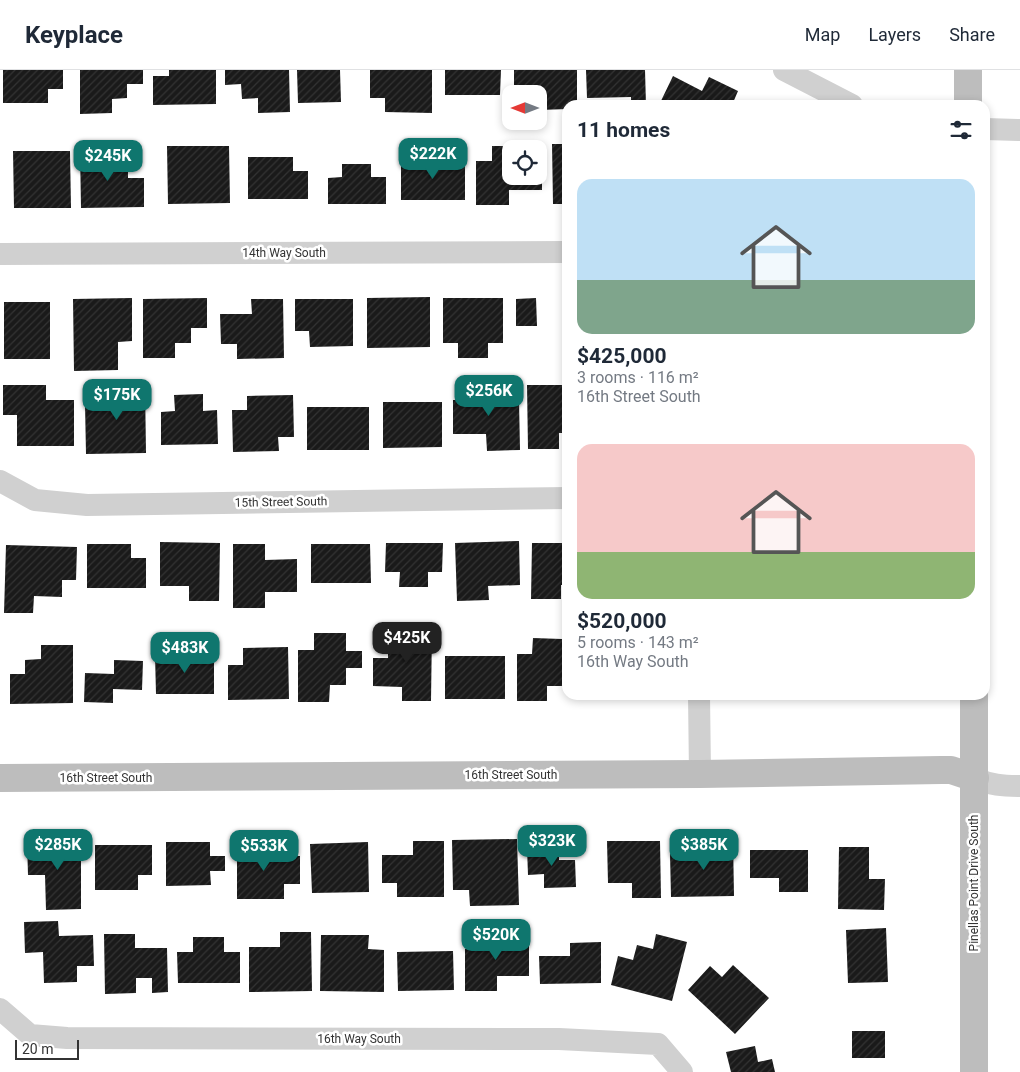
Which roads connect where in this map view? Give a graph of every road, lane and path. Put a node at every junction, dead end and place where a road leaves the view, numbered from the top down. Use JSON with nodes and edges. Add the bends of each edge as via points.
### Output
{"nodes":[{"id":1,"x":784,"y":70,"type":"edge"},
{"id":2,"x":968,"y":70,"type":"edge"},
{"id":3,"x":842,"y":100,"type":"edge"},
{"id":4,"x":968,"y":100,"type":"edge"},
{"id":5,"x":990,"y":129,"type":"edge"},
{"id":6,"x":1020,"y":130,"type":"edge"},
{"id":7,"x":562,"y":252,"type":"edge"},
{"id":8,"x":0,"y":254,"type":"edge"},
{"id":9,"x":0,"y":481,"type":"edge"},
{"id":10,"x":562,"y":498,"type":"edge"},
{"id":11,"x":699,"y":700,"type":"edge"},
{"id":12,"x":974,"y":700,"type":"edge"},
{"id":13,"x":700,"y":774,"type":"junction"},
{"id":14,"x":0,"y":778,"type":"edge"},
{"id":15,"x":975,"y":778,"type":"junction"},
{"id":16,"x":1020,"y":786,"type":"edge"},
{"id":17,"x":0,"y":1009,"type":"edge"},
{"id":18,"x":682,"y":1072,"type":"edge"},
{"id":19,"x":974,"y":1072,"type":"edge"}],
"edges":[{"from":1,"to":3,"type":"street"},
{"from":2,"to":4,"type":"street"},
{"from":5,"to":6,"type":"street"},
{"from":7,"to":8,"type":"street","name":"14th Way South"},
{"from":9,"to":10,"type":"street","name":"15th Street South","via":[[35,500],[87,505]]},
{"from":11,"to":13,"type":"street"},
{"from":12,"to":15,"type":"street","name":"Pinellas Point Drive South"},
{"from":13,"to":14,"type":"street","name":"16th Street South"},
{"from":13,"to":15,"type":"street","name":"16th Street South","via":[[951,770]]},
{"from":15,"to":16,"type":"street","name":"16th Street South","via":[[1001,786]]},
{"from":15,"to":19,"type":"street","name":"Pinellas Point Drive South"},
{"from":17,"to":18,"type":"street","name":"16th Way South","via":[[30,1035],[67,1038],[560,1039],[658,1044]]}]}
